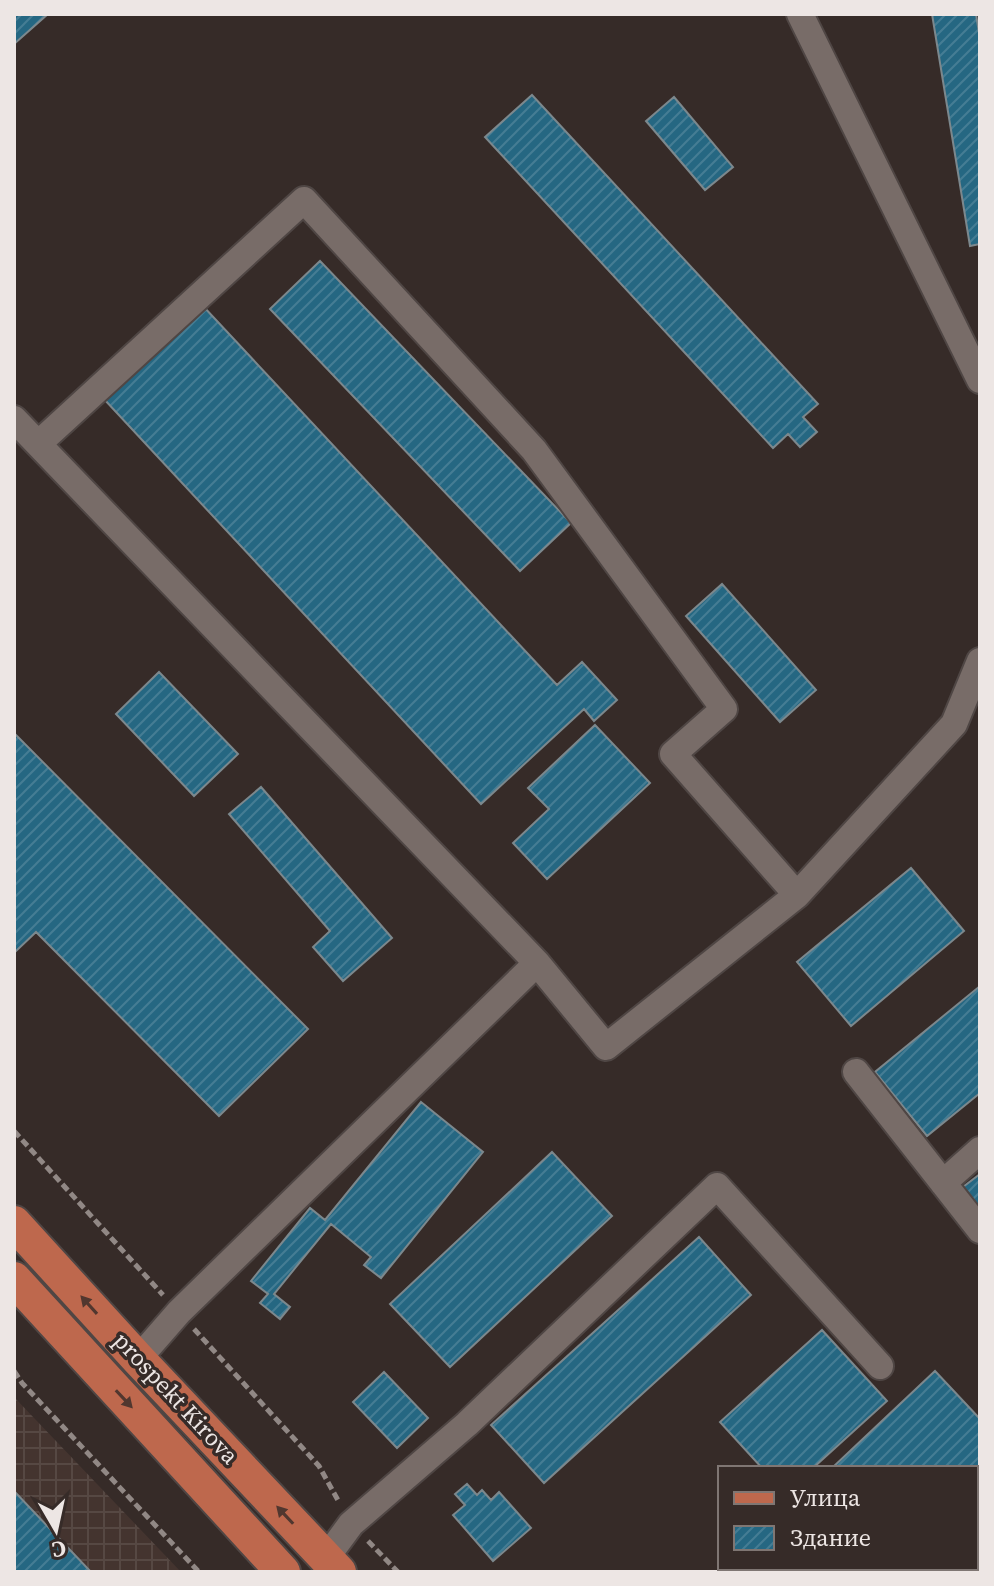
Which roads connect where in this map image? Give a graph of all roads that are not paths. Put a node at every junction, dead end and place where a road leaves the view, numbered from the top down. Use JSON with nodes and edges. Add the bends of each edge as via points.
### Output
{"nodes":[{"id":1,"x":800,"y":14,"type":"edge"},
{"id":2,"x":980,"y":380,"type":"edge"},
{"id":3,"x":14,"y":419,"type":"edge"},
{"id":4,"x":38,"y":444,"type":"junction"},
{"id":5,"x":980,"y":661,"type":"edge"},
{"id":6,"x":797,"y":895,"type":"junction"},
{"id":7,"x":537,"y":963,"type":"junction"},
{"id":8,"x":856,"y":1072,"type":"dead end"},
{"id":9,"x":980,"y":1150,"type":"edge"},
{"id":10,"x":943,"y":1183,"type":"junction"},
{"id":11,"x":14,"y":1223,"type":"edge"},
{"id":12,"x":980,"y":1230,"type":"edge"},
{"id":13,"x":14,"y":1279,"type":"edge"},
{"id":14,"x":138,"y":1359,"type":"junction"},
{"id":15,"x":880,"y":1366,"type":"dead end"},
{"id":16,"x":332,"y":1565,"type":"edge"},
{"id":17,"x":283,"y":1572,"type":"edge"}],
"edges":[{"from":1,"to":2,"type":"lane"},
{"from":3,"to":4,"type":"lane"},
{"from":4,"to":6,"type":"lane","via":[[304,200],[534,450],[724,709],[673,754]]},
{"from":4,"to":7,"type":"lane"},
{"from":5,"to":6,"type":"lane","via":[[954,724]]},
{"from":6,"to":7,"type":"lane","via":[[606,1047]]},
{"from":7,"to":14,"type":"lane","via":[[179,1312]]},
{"from":8,"to":10,"type":"lane"},
{"from":9,"to":10,"type":"lane"},
{"from":10,"to":12,"type":"lane"},
{"from":14,"to":11,"type":"main road","name":"prospekt Kirova","one_way":true},
{"from":13,"to":17,"type":"main road","name":"prospekt Kirova","one_way":true},
{"from":16,"to":14,"type":"main road","name":"prospekt Kirova","one_way":true},
{"from":15,"to":16,"type":"lane","via":[[717,1186],[467,1424],[351,1524]]}]}
